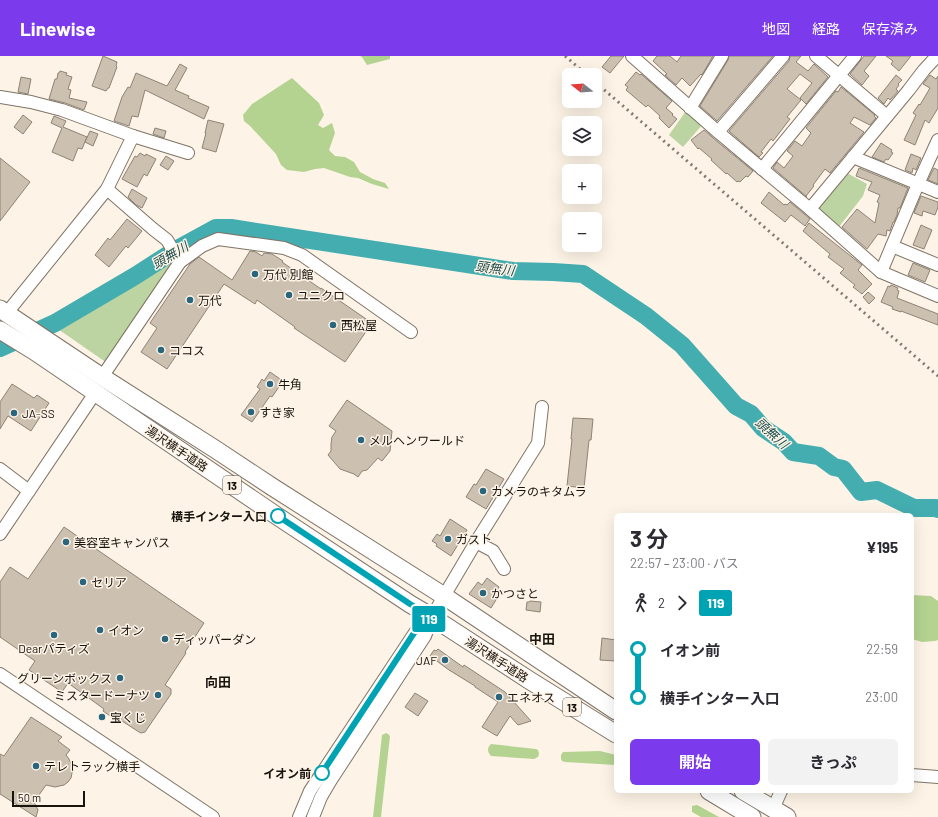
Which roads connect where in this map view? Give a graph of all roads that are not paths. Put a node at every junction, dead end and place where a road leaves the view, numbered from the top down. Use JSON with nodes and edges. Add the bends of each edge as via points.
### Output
{"nodes":[{"id":1,"x":632,"y":56,"type":"edge"},
{"id":2,"x":722,"y":56,"type":"edge"},
{"id":3,"x":783,"y":56,"type":"edge"},
{"id":4,"x":816,"y":56,"type":"edge"},
{"id":5,"x":855,"y":56,"type":"edge"},
{"id":6,"x":937,"y":56,"type":"edge"},
{"id":7,"x":839,"y":76,"type":"junction"},
{"id":8,"x":0,"y":97,"type":"edge"},
{"id":9,"x":690,"y":108,"type":"junction"},
{"id":10,"x":887,"y":116,"type":"junction"},
{"id":11,"x":718,"y":132,"type":"junction"},
{"id":12,"x":133,"y":136,"type":"junction"},
{"id":13,"x":938,"y":140,"type":"edge"},
{"id":14,"x":188,"y":153,"type":"dead end"},
{"id":15,"x":853,"y":157,"type":"junction"},
{"id":16,"x":762,"y":169,"type":"junction"},
{"id":17,"x":918,"y":184,"type":"junction"},
{"id":18,"x":107,"y":189,"type":"junction"},
{"id":19,"x":938,"y":192,"type":"edge"},
{"id":20,"x":810,"y":209,"type":"junction"},
{"id":21,"x":892,"y":246,"type":"junction"},
{"id":22,"x":179,"y":259,"type":"junction"},
{"id":23,"x":938,"y":265,"type":"edge"},
{"id":24,"x":881,"y":272,"type":"junction"},
{"id":25,"x":938,"y":296,"type":"edge"},
{"id":26,"x":3,"y":312,"type":"edge"},
{"id":27,"x":0,"y":330,"type":"edge"},
{"id":28,"x":411,"y":332,"type":"dead end"},
{"id":29,"x":102,"y":377,"type":"junction"},
{"id":30,"x":95,"y":393,"type":"junction"},
{"id":31,"x":542,"y":407,"type":"dead end"},
{"id":32,"x":0,"y":470,"type":"edge"},
{"id":33,"x":29,"y":491,"type":"junction"},
{"id":34,"x":0,"y":534,"type":"edge"},
{"id":35,"x":476,"y":542,"type":"junction"},
{"id":36,"x":504,"y":569,"type":"dead end"},
{"id":37,"x":444,"y":596,"type":"junction"},
{"id":38,"x":432,"y":617,"type":"junction"},
{"id":39,"x":0,"y":674,"type":"edge"},
{"id":40,"x":614,"y":710,"type":"edge"},
{"id":41,"x":614,"y":733,"type":"edge"},
{"id":42,"x":914,"y":775,"type":"edge"},
{"id":43,"x":938,"y":777,"type":"edge"},
{"id":44,"x":712,"y":793,"type":"edge"},
{"id":45,"x":746,"y":793,"type":"edge"},
{"id":46,"x":781,"y":793,"type":"edge"},
{"id":47,"x":780,"y":813,"type":"edge"},
{"id":48,"x":213,"y":817,"type":"edge"},
{"id":49,"x":299,"y":817,"type":"edge"},
{"id":50,"x":313,"y":817,"type":"edge"},
{"id":51,"x":752,"y":817,"type":"edge"}],
"edges":[{"from":1,"to":9,"type":"street"},
{"from":2,"to":9,"type":"street"},
{"from":3,"to":11,"type":"street"},
{"from":4,"to":7,"type":"street"},
{"from":5,"to":7,"type":"street"},
{"from":6,"to":10,"type":"street"},
{"from":7,"to":10,"type":"street"},
{"from":7,"to":16,"type":"street"},
{"from":8,"to":12,"type":"street","via":[[62,110]]},
{"from":9,"to":11,"type":"street"},
{"from":10,"to":15,"type":"street"},
{"from":11,"to":16,"type":"street"},
{"from":12,"to":14,"type":"street"},
{"from":12,"to":18,"type":"street"},
{"from":13,"to":17,"type":"street"},
{"from":15,"to":17,"type":"street"},
{"from":15,"to":20,"type":"street"},
{"from":16,"to":20,"type":"street"},
{"from":17,"to":19,"type":"street"},
{"from":17,"to":21,"type":"street"},
{"from":18,"to":22,"type":"street","via":[[167,240]]},
{"from":18,"to":26,"type":"street"},
{"from":20,"to":24,"type":"street"},
{"from":21,"to":23,"type":"street"},
{"from":21,"to":24,"type":"street"},
{"from":22,"to":28,"type":"street","via":[[218,239],[284,248],[302,255]]},
{"from":22,"to":29,"type":"street"},
{"from":24,"to":25,"type":"street"},
{"from":26,"to":29,"type":"highway","name":"湯沢横手道路","number":"13"},
{"from":27,"to":30,"type":"highway","name":"湯沢横手道路","number":"13"},
{"from":29,"to":37,"type":"highway","name":"湯沢横手道路","number":"13"},
{"from":30,"to":33,"type":"street"},
{"from":30,"to":38,"type":"highway","name":"湯沢横手道路","number":"13"},
{"from":31,"to":35,"type":"street","via":[[538,442]]},
{"from":32,"to":33,"type":"street"},
{"from":33,"to":34,"type":"street"},
{"from":35,"to":36,"type":"street","via":[[493,551]]},
{"from":35,"to":37,"type":"street"},
{"from":37,"to":38,"type":"street"},
{"from":37,"to":40,"type":"highway","name":"湯沢横手道路","number":"13"},
{"from":38,"to":41,"type":"highway","name":"湯沢横手道路","number":"13"},
{"from":38,"to":49,"type":"street","via":[[416,630],[310,791]]},
{"from":38,"to":50,"type":"street","via":[[425,636],[331,780]]},
{"from":39,"to":48,"type":"street"},
{"from":42,"to":43,"type":"street"},
{"from":44,"to":51,"type":"highway"},
{"from":45,"to":47,"type":"highway"},
{"from":46,"to":47,"type":"street"}]}
